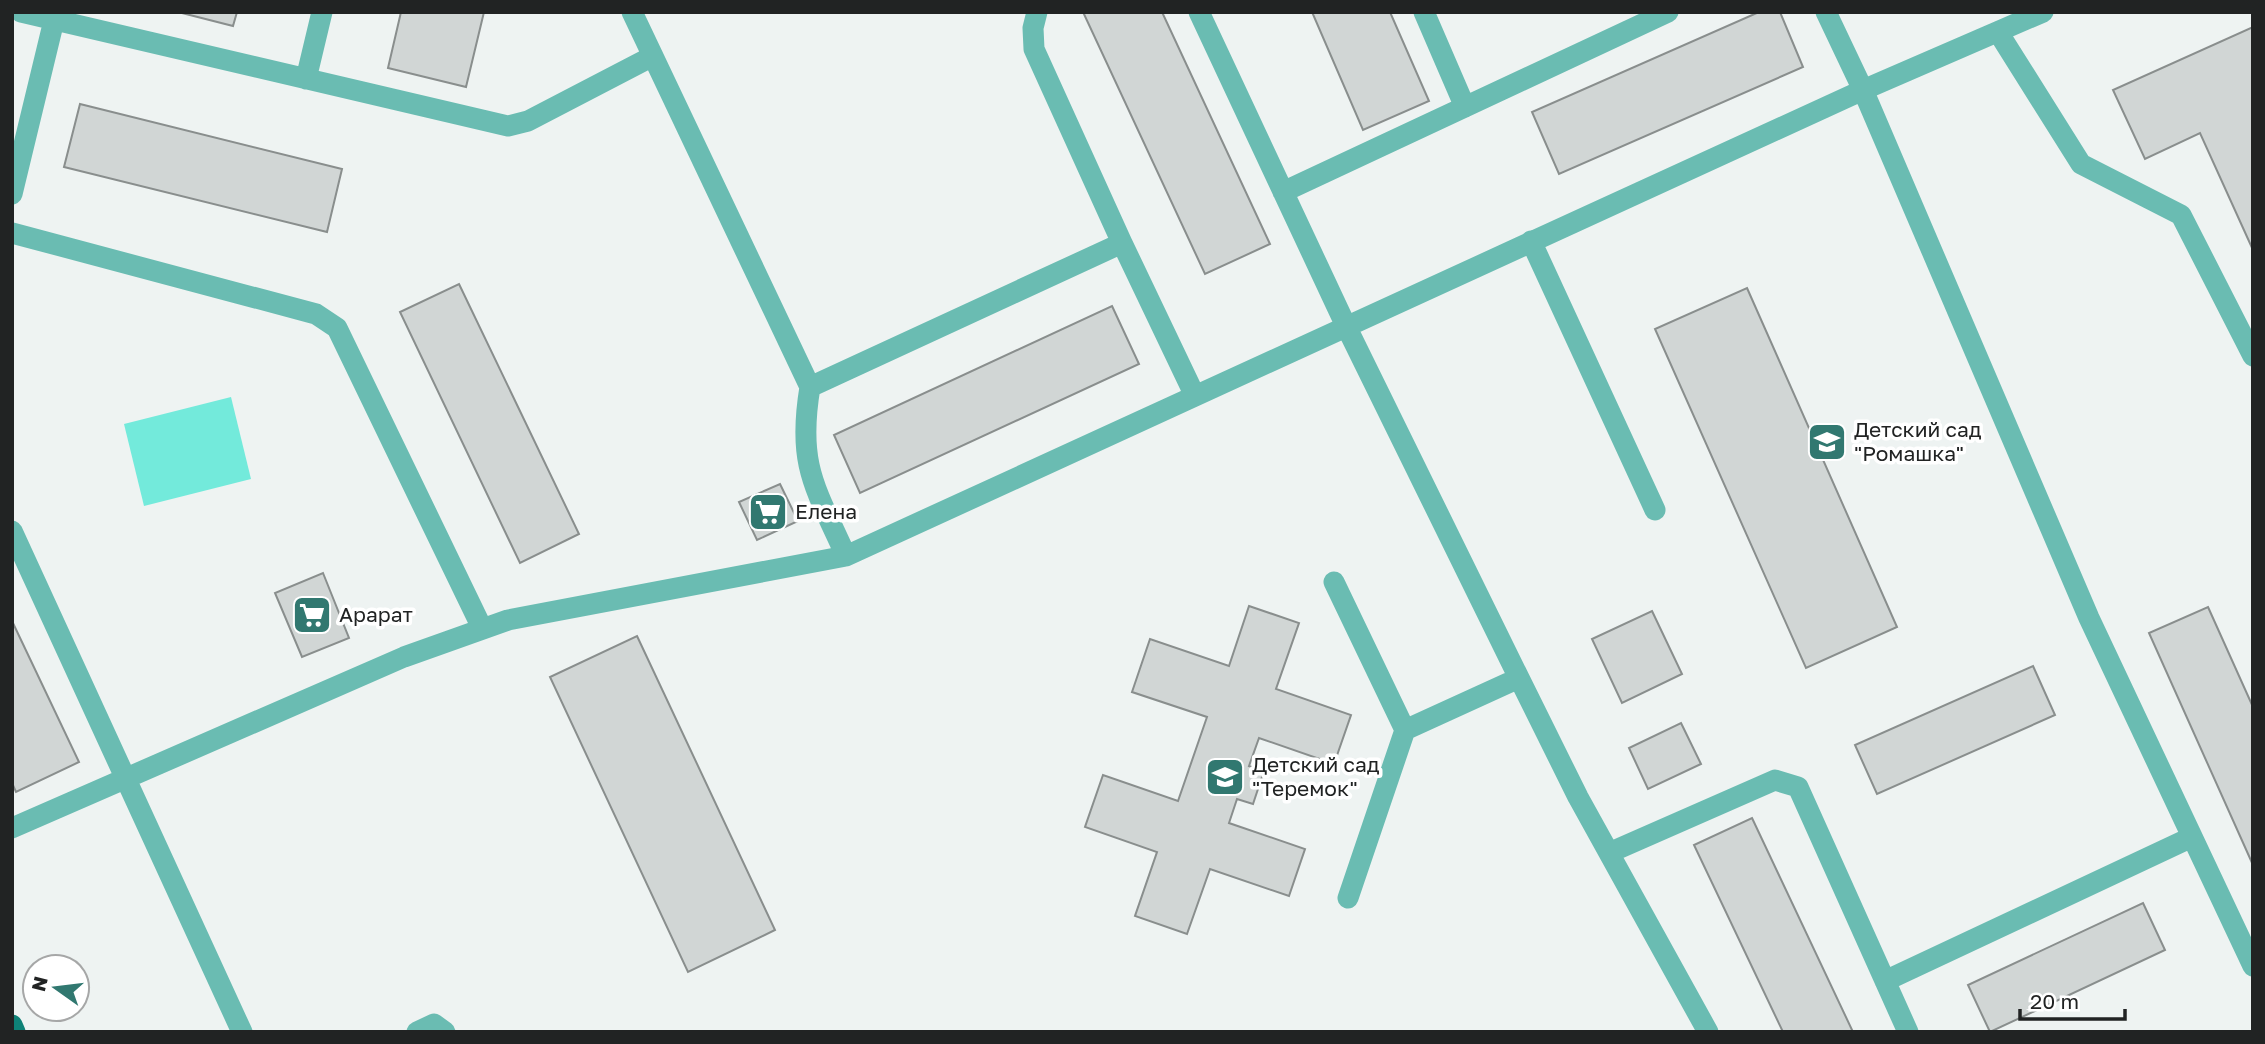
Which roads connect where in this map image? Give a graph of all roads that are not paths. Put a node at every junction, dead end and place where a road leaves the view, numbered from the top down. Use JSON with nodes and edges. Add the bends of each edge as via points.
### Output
{"nodes":[{"id":1,"x":21,"y":12,"type":"edge"},
{"id":2,"x":322,"y":12,"type":"edge"},
{"id":3,"x":632,"y":12,"type":"edge"},
{"id":4,"x":1037,"y":12,"type":"edge"},
{"id":5,"x":1199,"y":12,"type":"edge"},
{"id":6,"x":1423,"y":12,"type":"edge"},
{"id":7,"x":1668,"y":12,"type":"edge"},
{"id":8,"x":1826,"y":12,"type":"edge"},
{"id":9,"x":2043,"y":12,"type":"edge"},
{"id":10,"x":55,"y":16,"type":"edge"},
{"id":11,"x":1997,"y":32,"type":"junction"},
{"id":12,"x":653,"y":55,"type":"junction"},
{"id":13,"x":306,"y":79,"type":"junction"},
{"id":14,"x":1863,"y":90,"type":"junction"},
{"id":15,"x":1465,"y":107,"type":"junction"},
{"id":16,"x":1283,"y":192,"type":"junction"},
{"id":17,"x":12,"y":194,"type":"edge"},
{"id":18,"x":12,"y":233,"type":"edge"},
{"id":19,"x":1531,"y":242,"type":"junction"},
{"id":20,"x":1122,"y":243,"type":"junction"},
{"id":21,"x":1346,"y":326,"type":"junction"},
{"id":22,"x":2253,"y":356,"type":"edge"},
{"id":23,"x":810,"y":387,"type":"junction"},
{"id":24,"x":1195,"y":396,"type":"junction"},
{"id":25,"x":1655,"y":510,"type":"dead end"},
{"id":26,"x":12,"y":531,"type":"edge"},
{"id":27,"x":846,"y":556,"type":"junction"},
{"id":28,"x":1334,"y":582,"type":"dead end"},
{"id":29,"x":482,"y":628,"type":"junction"},
{"id":30,"x":1519,"y":678,"type":"junction"},
{"id":31,"x":1405,"y":730,"type":"junction"},
{"id":32,"x":124,"y":779,"type":"junction"},
{"id":33,"x":12,"y":828,"type":"edge"},
{"id":34,"x":2192,"y":837,"type":"junction"},
{"id":35,"x":1611,"y":852,"type":"junction"},
{"id":36,"x":1348,"y":898,"type":"dead end"},
{"id":37,"x":2253,"y":967,"type":"edge"},
{"id":38,"x":1885,"y":981,"type":"junction"},
{"id":39,"x":12,"y":1025,"type":"edge"},
{"id":40,"x":15,"y":1032,"type":"edge"},
{"id":41,"x":242,"y":1032,"type":"edge"},
{"id":42,"x":417,"y":1032,"type":"edge"},
{"id":43,"x":445,"y":1032,"type":"edge"},
{"id":44,"x":1708,"y":1032,"type":"edge"},
{"id":45,"x":1908,"y":1032,"type":"edge"}],
"edges":[{"from":1,"to":10,"type":"lane"},
{"from":2,"to":13,"type":"lane"},
{"from":3,"to":12,"type":"lane"},
{"from":4,"to":20,"type":"lane","via":[[1034,48]]},
{"from":5,"to":16,"type":"lane"},
{"from":6,"to":15,"type":"lane"},
{"from":7,"to":15,"type":"lane"},
{"from":8,"to":14,"type":"lane"},
{"from":9,"to":11,"type":"lane"},
{"from":10,"to":13,"type":"lane"},
{"from":10,"to":17,"type":"lane"},
{"from":11,"to":14,"type":"lane"},
{"from":11,"to":22,"type":"lane","via":[[2081,164],[2181,215]]},
{"from":12,"to":13,"type":"lane","via":[[528,121],[508,126]]},
{"from":12,"to":23,"type":"lane"},
{"from":14,"to":19,"type":"lane"},
{"from":14,"to":34,"type":"lane","via":[[2089,618]]},
{"from":15,"to":16,"type":"lane"},
{"from":16,"to":21,"type":"lane"},
{"from":18,"to":29,"type":"lane","via":[[316,314],[337,328]]},
{"from":19,"to":21,"type":"lane"},
{"from":19,"to":25,"type":"lane"},
{"from":20,"to":23,"type":"lane"},
{"from":20,"to":24,"type":"lane"},
{"from":21,"to":24,"type":"lane"},
{"from":21,"to":30,"type":"lane"},
{"from":23,"to":27,"type":"lane","via":[[804,421],[807,467]]},
{"from":24,"to":27,"type":"lane"},
{"from":26,"to":32,"type":"lane"},
{"from":27,"to":29,"type":"lane"},
{"from":28,"to":31,"type":"lane"},
{"from":29,"to":32,"type":"lane","via":[[404,657]]},
{"from":30,"to":31,"type":"lane"},
{"from":30,"to":35,"type":"lane"},
{"from":31,"to":36,"type":"lane"},
{"from":32,"to":33,"type":"lane"},
{"from":32,"to":41,"type":"lane"},
{"from":34,"to":37,"type":"lane"},
{"from":34,"to":38,"type":"lane"},
{"from":35,"to":38,"type":"lane","via":[[1775,780],[1798,787]]},
{"from":35,"to":44,"type":"lane"},
{"from":38,"to":45,"type":"lane"},
{"from":39,"to":40,"type":"main road"},
{"from":42,"to":43,"type":"lane","via":[[434,1024]]}]}
